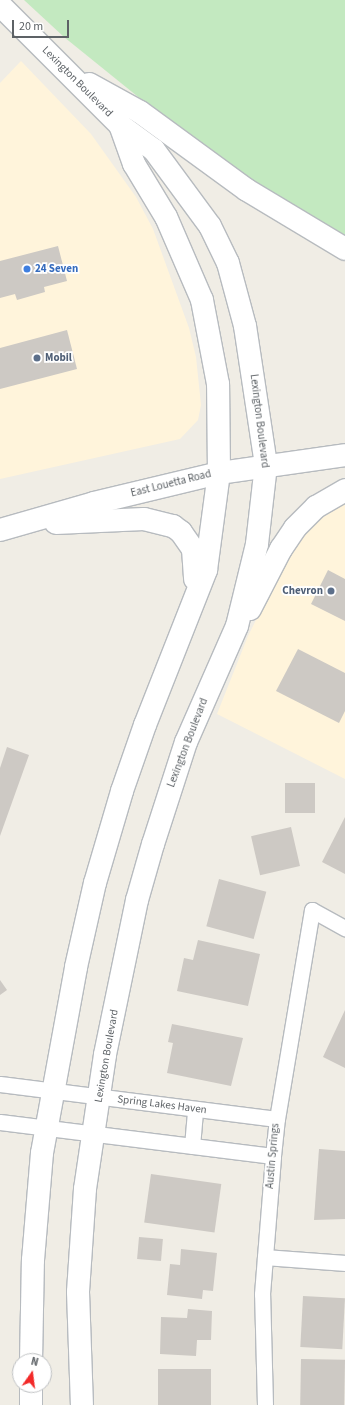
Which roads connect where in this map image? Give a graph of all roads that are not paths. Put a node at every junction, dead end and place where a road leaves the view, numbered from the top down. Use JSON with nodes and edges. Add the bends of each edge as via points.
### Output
{"nodes":[{"id":1,"x":0,"y":5,"type":"edge"},
{"id":2,"x":67,"y":72,"type":"junction"},
{"id":3,"x":120,"y":125,"type":"junction"},
{"id":4,"x":345,"y":249,"type":"edge"},
{"id":5,"x":345,"y":455,"type":"edge"},
{"id":6,"x":266,"y":465,"type":"junction"},
{"id":7,"x":219,"y":472,"type":"junction"},
{"id":8,"x":345,"y":490,"type":"edge"},
{"id":9,"x":7,"y":528,"type":"edge"},
{"id":10,"x":193,"y":608,"type":"junction"},
{"id":11,"x":237,"y":626,"type":"junction"},
{"id":12,"x":345,"y":928,"type":"edge"},
{"id":13,"x":0,"y":1084,"type":"edge"},
{"id":14,"x":52,"y":1090,"type":"junction"},
{"id":15,"x":100,"y":1097,"type":"junction"},
{"id":16,"x":195,"y":1109,"type":"junction"},
{"id":17,"x":276,"y":1119,"type":"junction"},
{"id":18,"x":0,"y":1122,"type":"edge"},
{"id":19,"x":46,"y":1128,"type":"junction"},
{"id":20,"x":94,"y":1134,"type":"junction"},
{"id":21,"x":192,"y":1146,"type":"junction"},
{"id":22,"x":273,"y":1156,"type":"junction"},
{"id":23,"x":265,"y":1257,"type":"junction"},
{"id":24,"x":345,"y":1263,"type":"edge"},
{"id":25,"x":31,"y":1353,"type":"edge"},
{"id":26,"x":31,"y":1393,"type":"edge"},
{"id":27,"x":31,"y":1405,"type":"edge"},
{"id":28,"x":82,"y":1405,"type":"edge"},
{"id":29,"x":265,"y":1405,"type":"edge"}],
"edges":[{"from":1,"to":2,"type":"main road","name":"Lexington Boulevard"},
{"from":2,"to":3,"type":"main road","name":"Lexington Boulevard"},
{"from":2,"to":4,"type":"main road","via":[[140,112],[248,190]]},
{"from":3,"to":6,"type":"main road","name":"Lexington Boulevard","via":[[154,150],[210,226],[228,263],[246,326]]},
{"from":3,"to":7,"type":"main road","name":"Lexington Boulevard","via":[[134,164],[166,217],[202,300],[218,384]]},
{"from":5,"to":6,"type":"main road","name":"East Louetta Road"},
{"from":6,"to":7,"type":"main road","name":"East Louetta Road"},
{"from":6,"to":11,"type":"main road","name":"Lexington Boulevard","via":[[257,544]]},
{"from":7,"to":9,"type":"main road","name":"East Louetta Road"},
{"from":7,"to":10,"type":"main road","name":"Lexington Boulevard","via":[[206,570]]},
{"from":8,"to":11,"type":"main road","via":[[316,507],[295,528],[280,549],[253,607]]},
{"from":9,"to":10,"type":"main road","via":[[144,518],[173,526],[181,532],[193,549],[196,560]]},
{"from":10,"to":14,"type":"main road","name":"Lexington Boulevard","via":[[145,725],[122,791],[84,928]]},
{"from":11,"to":15,"type":"main road","name":"Lexington Boulevard","via":[[186,742],[153,844],[134,915]]},
{"from":12,"to":17,"type":"street","name":"Austin Springs","via":[[312,910]]},
{"from":13,"to":14,"type":"street","name":"Spring Lakes Haven"},
{"from":14,"to":15,"type":"street","name":"Spring Lakes Haven"},
{"from":14,"to":19,"type":"main road","name":"Lexington Boulevard"},
{"from":15,"to":16,"type":"street","name":"Spring Lakes Haven"},
{"from":15,"to":20,"type":"main road","name":"Lexington Boulevard"},
{"from":16,"to":17,"type":"street","name":"Spring Lakes Haven"},
{"from":16,"to":21,"type":"street"},
{"from":17,"to":22,"type":"street","name":"Austin Springs"},
{"from":18,"to":19,"type":"street"},
{"from":19,"to":20,"type":"street"},
{"from":19,"to":25,"type":"main road","name":"Lexington Boulevard","via":[[33,1260]]},
{"from":20,"to":21,"type":"street"},
{"from":20,"to":28,"type":"main road","name":"Lexington Boulevard","via":[[85,1189],[78,1292]]},
{"from":21,"to":22,"type":"street"},
{"from":22,"to":23,"type":"street","name":"Austin Springs"},
{"from":23,"to":24,"type":"street"},
{"from":23,"to":29,"type":"street","name":"Austin Springs","via":[[262,1294]]},
{"from":26,"to":27,"type":"main road"}]}
